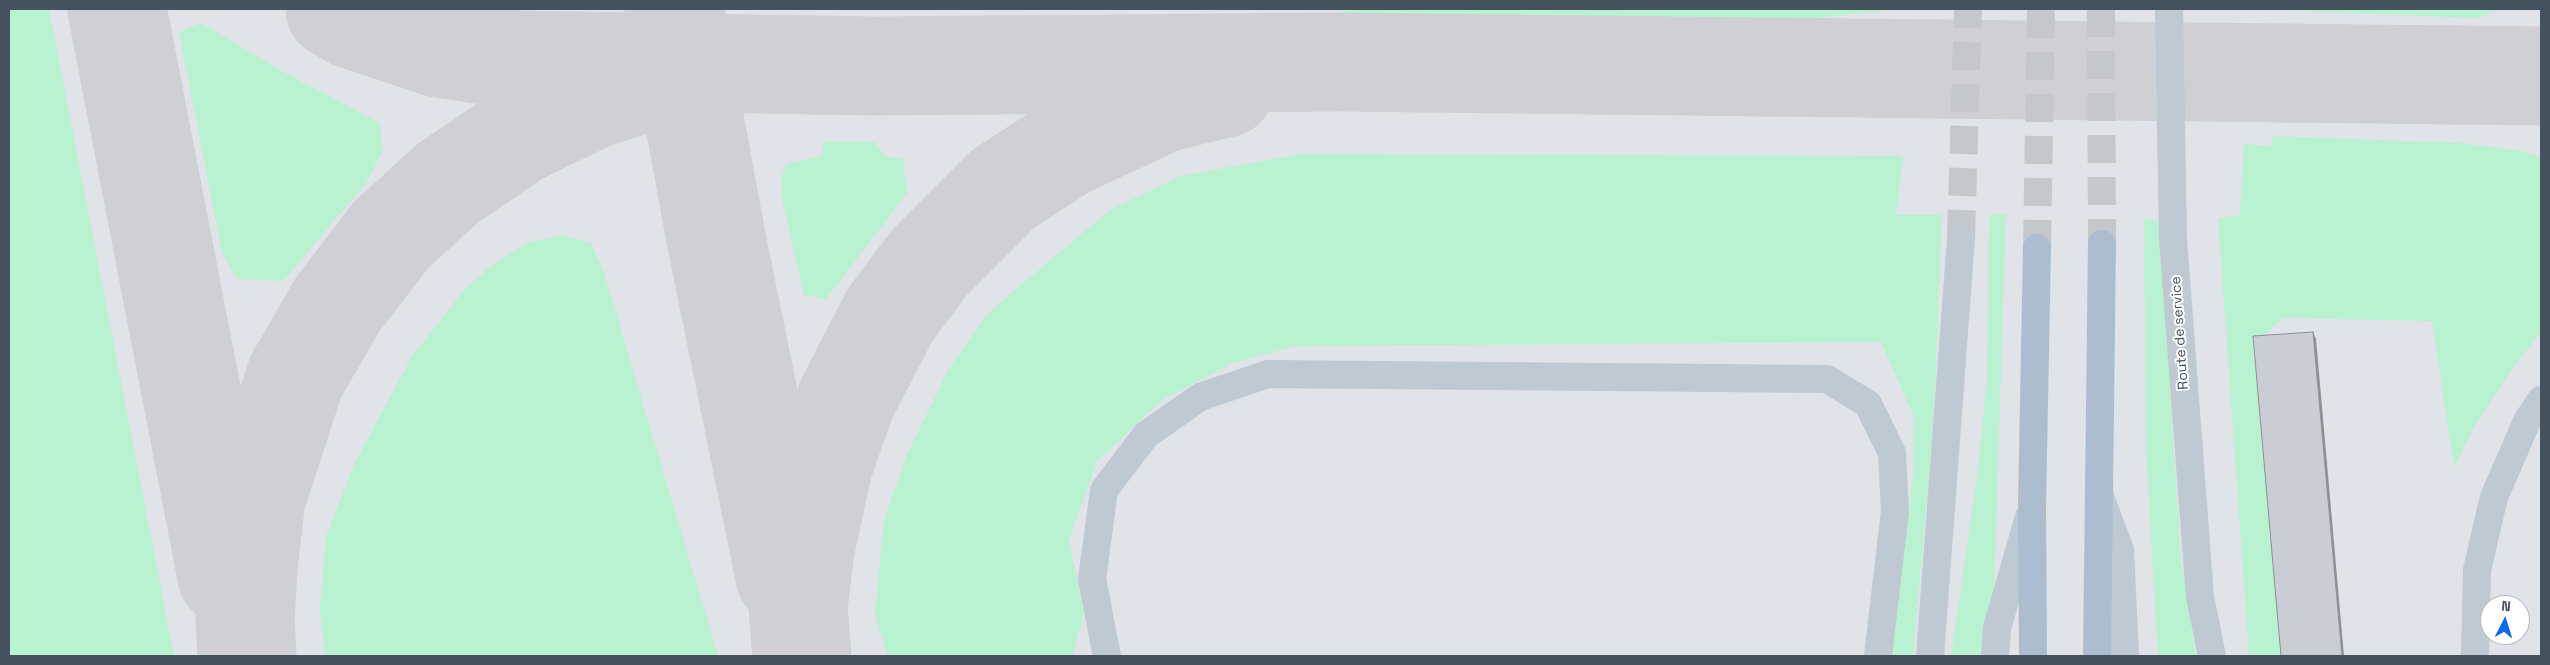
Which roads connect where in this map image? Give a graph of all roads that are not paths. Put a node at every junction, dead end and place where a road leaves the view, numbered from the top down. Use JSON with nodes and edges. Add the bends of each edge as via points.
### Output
{"nodes":[{"id":1,"x":2169,"y":9,"type":"edge"},
{"id":2,"x":1960,"y":238,"type":"tunnel mouth"},
{"id":3,"x":2102,"y":244,"type":"tunnel mouth"},
{"id":4,"x":2037,"y":248,"type":"tunnel mouth"},
{"id":5,"x":2541,"y":400,"type":"edge"},
{"id":6,"x":2099,"y":493,"type":"junction"},
{"id":7,"x":2032,"y":506,"type":"junction"},
{"id":8,"x":1108,"y":656,"type":"edge"},
{"id":9,"x":1878,"y":656,"type":"edge"},
{"id":10,"x":1930,"y":656,"type":"edge"},
{"id":11,"x":1995,"y":656,"type":"edge"},
{"id":12,"x":2033,"y":656,"type":"edge"},
{"id":13,"x":2097,"y":656,"type":"edge"},
{"id":14,"x":2126,"y":656,"type":"edge"},
{"id":15,"x":2212,"y":656,"type":"edge"},
{"id":16,"x":2475,"y":656,"type":"edge"}],
"edges":[{"from":1,"to":15,"type":"street","name":"Route de service","via":[[2173,238],[2200,597]]},
{"from":2,"to":10,"type":"street"},
{"from":3,"to":6,"type":"main road"},
{"from":4,"to":7,"type":"main road"},
{"from":5,"to":16,"type":"street","via":[[2527,421],[2494,498],[2477,570]]},
{"from":6,"to":13,"type":"main road"},
{"from":6,"to":14,"type":"street","via":[[2120,550]]},
{"from":7,"to":11,"type":"street","via":[[1997,628]]},
{"from":7,"to":12,"type":"main road"},
{"from":8,"to":9,"type":"street","via":[[1092,580],[1104,490],[1146,435],[1200,397],[1268,374],[1827,379],[1868,404],[1892,453],[1895,512]]}]}
